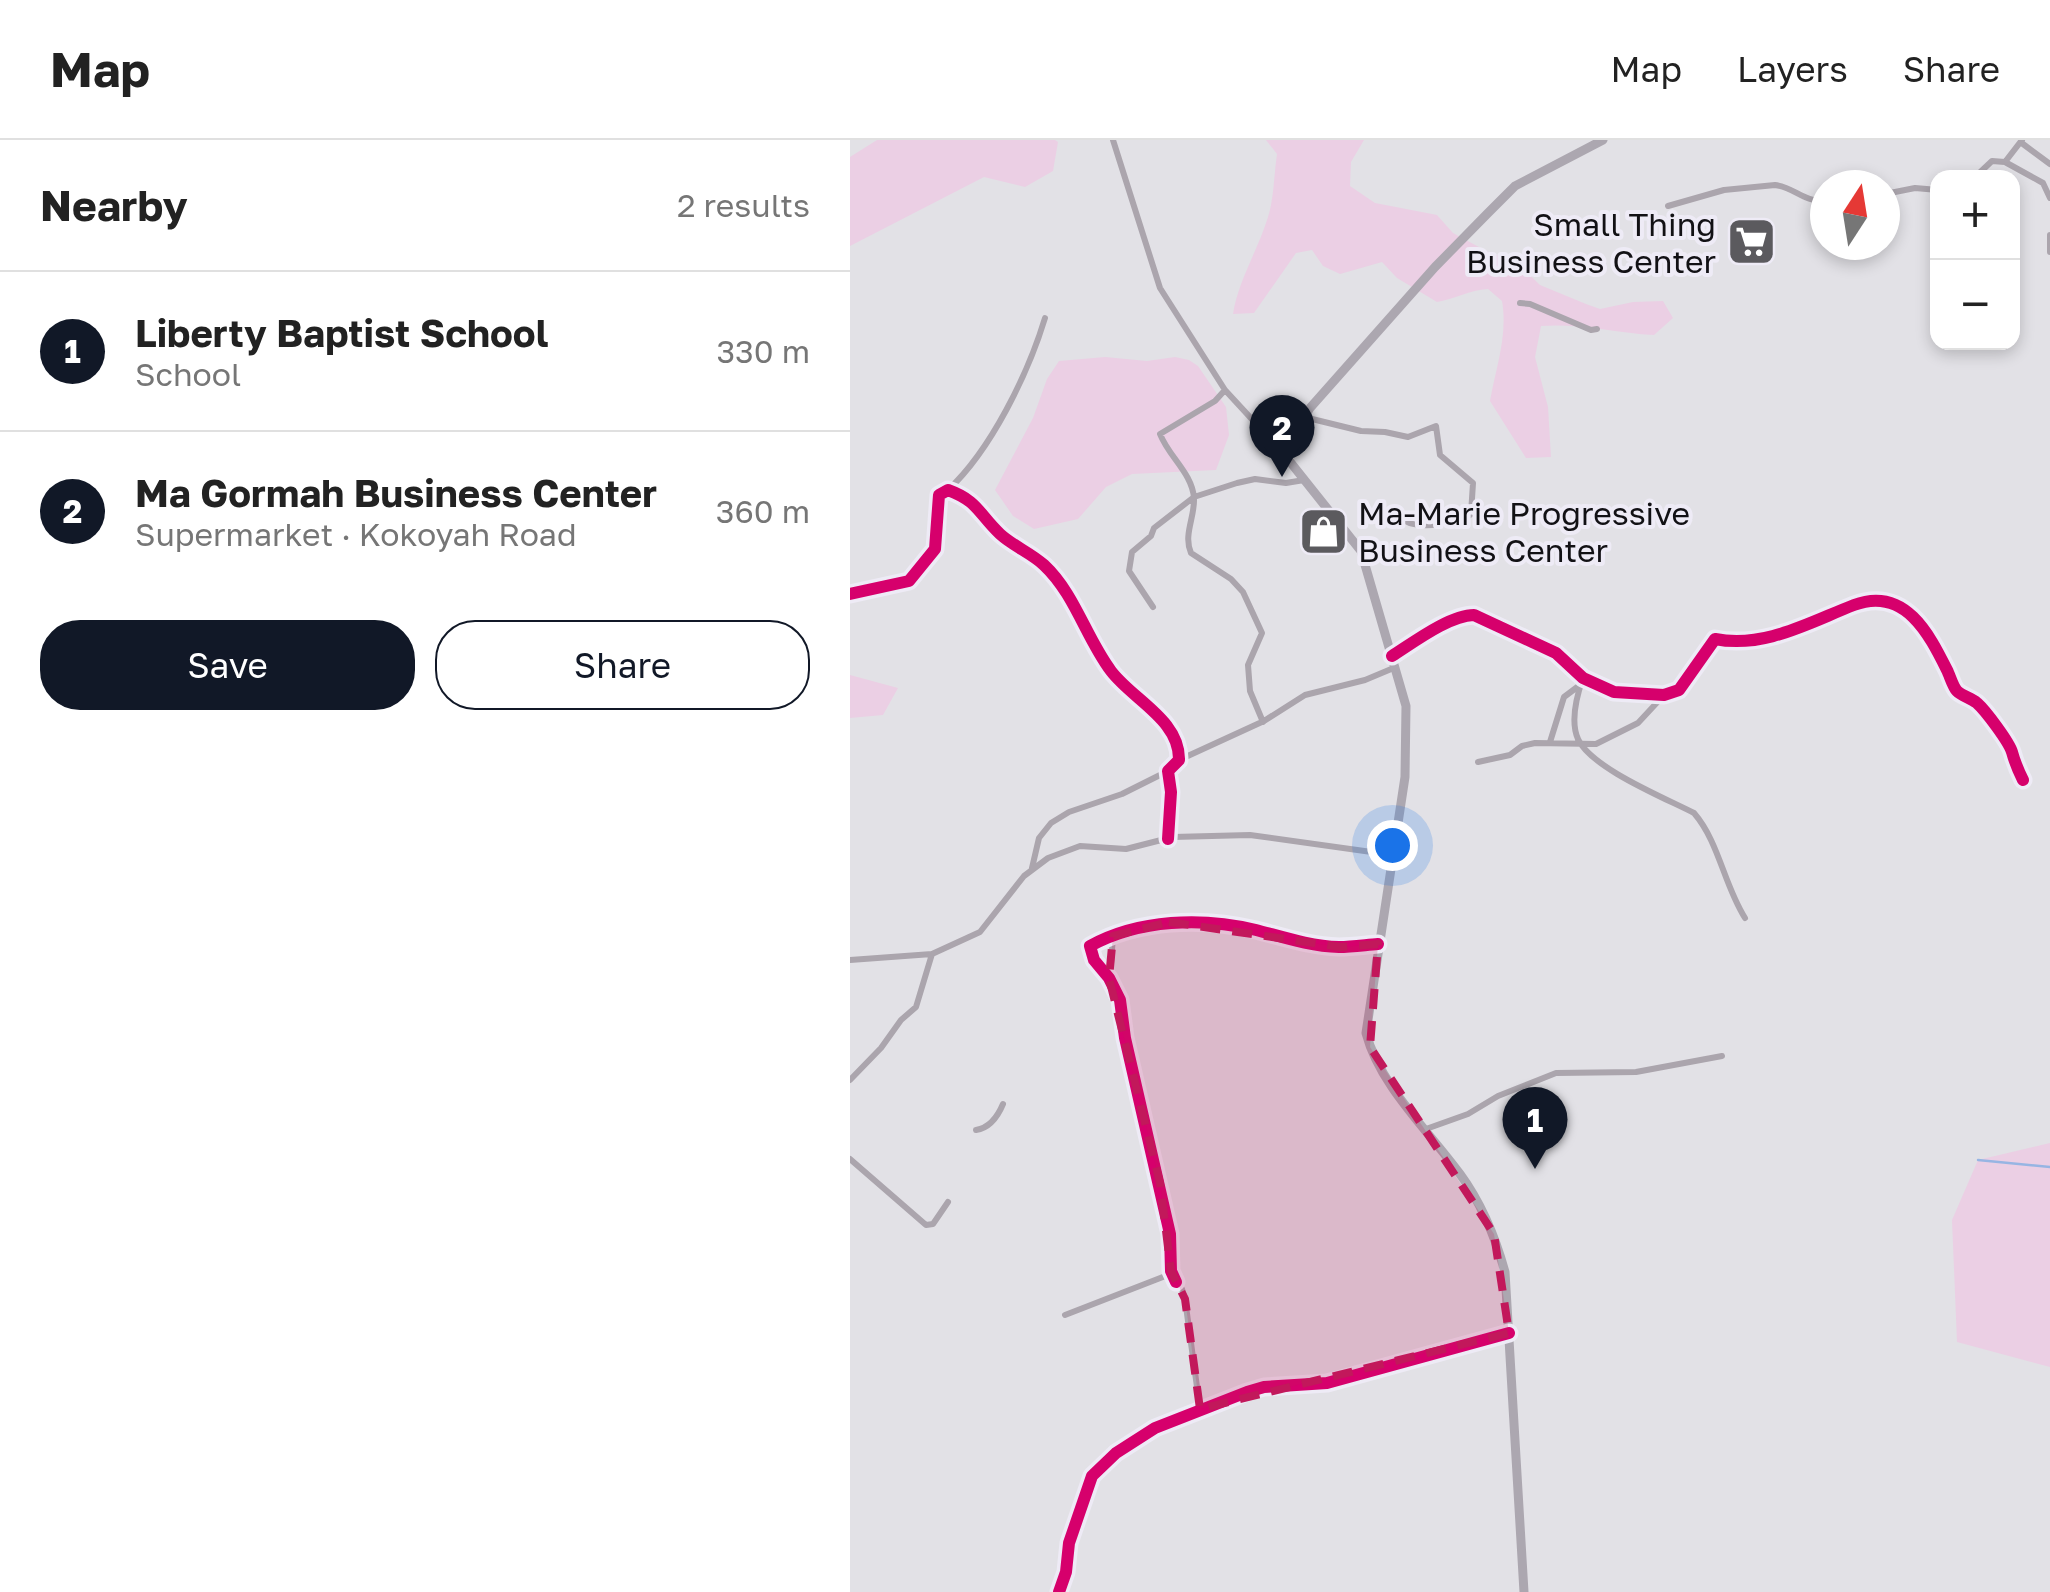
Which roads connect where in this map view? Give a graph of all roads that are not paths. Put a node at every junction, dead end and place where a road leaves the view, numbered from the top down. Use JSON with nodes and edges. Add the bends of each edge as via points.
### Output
{"nodes":[{"id":1,"x":1112,"y":140,"type":"edge"},
{"id":2,"x":1603,"y":140,"type":"edge"},
{"id":3,"x":2022,"y":142,"type":"edge"},
{"id":4,"x":2006,"y":162,"type":"junction"},
{"id":5,"x":2050,"y":164,"type":"edge"},
{"id":6,"x":1983,"y":170,"type":"edge"},
{"id":7,"x":1930,"y":189,"type":"edge"},
{"id":8,"x":1900,"y":191,"type":"edge"},
{"id":9,"x":2050,"y":198,"type":"edge"},
{"id":10,"x":1810,"y":200,"type":"edge"},
{"id":11,"x":1668,"y":206,"type":"dead end"},
{"id":12,"x":2050,"y":235,"type":"edge"},
{"id":13,"x":2050,"y":252,"type":"edge"},
{"id":14,"x":1520,"y":303,"type":"dead end"},
{"id":15,"x":1045,"y":318,"type":"dead end"},
{"id":16,"x":1597,"y":328,"type":"dead end"},
{"id":17,"x":1225,"y":390,"type":"junction"},
{"id":18,"x":1304,"y":417,"type":"junction"},
{"id":19,"x":1283,"y":453,"type":"junction"},
{"id":20,"x":1306,"y":480,"type":"junction"},
{"id":21,"x":948,"y":490,"type":"junction"},
{"id":22,"x":1194,"y":498,"type":"junction"},
{"id":23,"x":1386,"y":524,"type":"dead end"},
{"id":24,"x":850,"y":594,"type":"edge"},
{"id":25,"x":1153,"y":607,"type":"dead end"},
{"id":26,"x":1392,"y":656,"type":"junction"},
{"id":27,"x":1396,"y":668,"type":"junction"},
{"id":28,"x":1582,"y":681,"type":"junction"},
{"id":29,"x":1664,"y":695,"type":"junction"},
{"id":30,"x":1263,"y":722,"type":"junction"},
{"id":31,"x":1580,"y":741,"type":"junction"},
{"id":32,"x":1550,"y":742,"type":"junction"},
{"id":33,"x":1179,"y":760,"type":"junction"},
{"id":34,"x":1478,"y":762,"type":"dead end"},
{"id":35,"x":1168,"y":771,"type":"junction"},
{"id":36,"x":2023,"y":780,"type":"dead end"},
{"id":37,"x":1168,"y":838,"type":"junction"},
{"id":38,"x":1394,"y":855,"type":"junction"},
{"id":39,"x":1032,"y":870,"type":"junction"},
{"id":40,"x":1745,"y":918,"type":"dead end"},
{"id":41,"x":1113,"y":936,"type":"junction"},
{"id":42,"x":1378,"y":944,"type":"junction"},
{"id":43,"x":932,"y":954,"type":"junction"},
{"id":44,"x":850,"y":960,"type":"edge"},
{"id":45,"x":1110,"y":978,"type":"junction"},
{"id":46,"x":1722,"y":1056,"type":"dead end"},
{"id":47,"x":850,"y":1080,"type":"edge"},
{"id":48,"x":1003,"y":1104,"type":"dead end"},
{"id":49,"x":1426,"y":1129,"type":"junction"},
{"id":50,"x":976,"y":1130,"type":"dead end"},
{"id":51,"x":850,"y":1159,"type":"edge"},
{"id":52,"x":948,"y":1202,"type":"dead end"},
{"id":53,"x":1176,"y":1282,"type":"junction"},
{"id":54,"x":1065,"y":1315,"type":"dead end"},
{"id":55,"x":1510,"y":1333,"type":"junction"},
{"id":56,"x":1200,"y":1409,"type":"junction"},
{"id":57,"x":1059,"y":1592,"type":"edge"},
{"id":58,"x":1524,"y":1592,"type":"edge"}],
"edges":[{"from":1,"to":17,"type":"street","via":[[1160,288]]},
{"from":2,"to":18,"type":"main road","via":[[1515,186],[1434,267]]},
{"from":3,"to":4,"type":"street"},
{"from":3,"to":5,"type":"street"},
{"from":4,"to":6,"type":"street"},
{"from":4,"to":9,"type":"street","via":[[2043,183]]},
{"from":7,"to":8,"type":"street"},
{"from":10,"to":11,"type":"street","via":[[1775,186],[1712,192]]},
{"from":12,"to":13,"type":"street"},
{"from":14,"to":16,"type":"street"},
{"from":15,"to":21,"type":"street","via":[[1000,419]]},
{"from":17,"to":19,"type":"street"},
{"from":17,"to":22,"type":"street","via":[[1160,434]]},
{"from":18,"to":19,"type":"main road"},
{"from":18,"to":23,"type":"street","via":[[1408,438],[1436,426],[1440,455],[1473,483],[1471,514],[1460,522]]},
{"from":19,"to":20,"type":"main road"},
{"from":20,"to":22,"type":"street","via":[[1255,479]]},
{"from":20,"to":26,"type":"main road","via":[[1361,552]]},
{"from":21,"to":24,"type":"street","via":[[939,496],[935,549],[909,580]]},
{"from":21,"to":33,"type":"street","via":[[968,497],[1000,533],[1044,565],[1112,672],[1167,725]]},
{"from":22,"to":25,"type":"street","via":[[1132,552],[1129,571]]},
{"from":22,"to":30,"type":"street","via":[[1191,553],[1243,592],[1262,633],[1248,665]]},
{"from":26,"to":27,"type":"main road"},
{"from":26,"to":28,"type":"street","via":[[1461,614],[1474,615],[1556,652]]},
{"from":27,"to":30,"type":"street","via":[[1305,695]]},
{"from":27,"to":38,"type":"main road","via":[[1407,736]]},
{"from":28,"to":29,"type":"street","via":[[1614,692]]},
{"from":28,"to":31,"type":"street","via":[[1575,701]]},
{"from":28,"to":32,"type":"street","via":[[1564,696]]},
{"from":29,"to":31,"type":"street","via":[[1630,729],[1596,744]]},
{"from":29,"to":36,"type":"street","via":[[1679,690],[1716,639],[1736,643],[1784,634],[1876,600],[1898,604],[1935,645],[1957,692],[1976,702],[2012,750]]},
{"from":30,"to":33,"type":"street"},
{"from":31,"to":32,"type":"street"},
{"from":31,"to":40,"type":"street","via":[[1601,765],[1694,813]]},
{"from":32,"to":34,"type":"street"},
{"from":33,"to":35,"type":"street"},
{"from":35,"to":37,"type":"street"},
{"from":35,"to":39,"type":"street","via":[[1052,823],[1039,838]]},
{"from":37,"to":38,"type":"street","via":[[1283,837]]},
{"from":37,"to":39,"type":"street","via":[[1126,849],[1080,846]]},
{"from":38,"to":42,"type":"main road"},
{"from":39,"to":43,"type":"street","via":[[980,932]]},
{"from":41,"to":42,"type":"street","via":[[1169,922],[1253,929],[1340,947]]},
{"from":41,"to":45,"type":"street"},
{"from":41,"to":45,"type":"street","via":[[1090,946]]},
{"from":42,"to":49,"type":"main road","via":[[1366,1033],[1375,1063]]},
{"from":43,"to":44,"type":"street"},
{"from":43,"to":47,"type":"street","via":[[916,1008]]},
{"from":45,"to":53,"type":"street","via":[[1120,1000]]},
{"from":46,"to":49,"type":"street","via":[[1636,1072],[1556,1073]]},
{"from":48,"to":50,"type":"street","via":[[998,1116]]},
{"from":49,"to":55,"type":"main road","via":[[1494,1234]]},
{"from":51,"to":52,"type":"street","via":[[926,1225]]},
{"from":53,"to":54,"type":"street","via":[[1168,1275]]},
{"from":53,"to":56,"type":"street","via":[[1186,1299]]},
{"from":55,"to":56,"type":"street","via":[[1327,1383],[1264,1388]]},
{"from":55,"to":58,"type":"main road"},
{"from":56,"to":57,"type":"street","via":[[1155,1428],[1092,1476]]}]}
